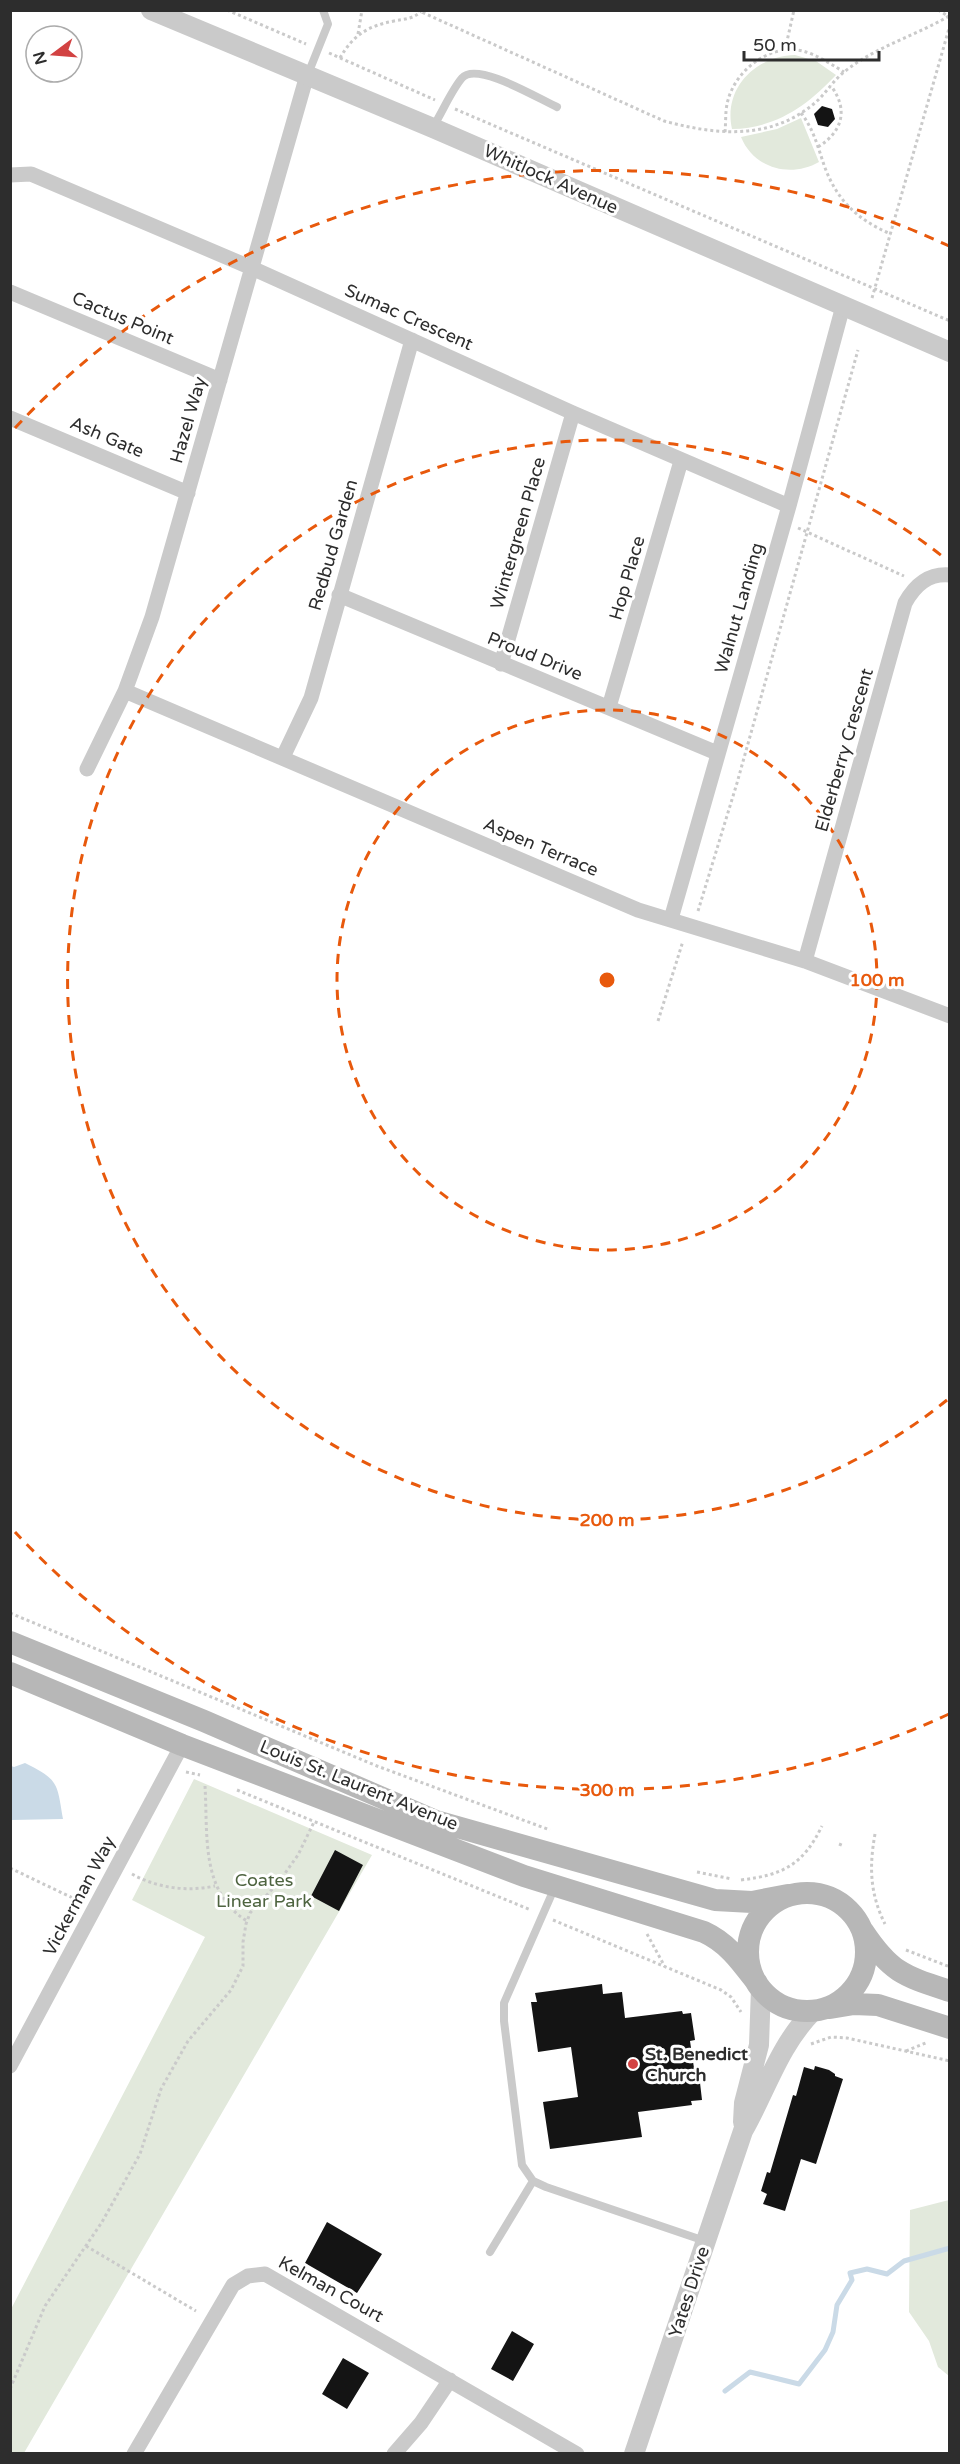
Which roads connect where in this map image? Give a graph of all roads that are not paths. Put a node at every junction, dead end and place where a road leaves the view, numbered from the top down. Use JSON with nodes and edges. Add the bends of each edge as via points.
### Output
{"nodes":[{"id":1,"x":151,"y":10,"type":"edge"},
{"id":2,"x":323,"y":10,"type":"edge"},
{"id":3,"x":308,"y":75,"type":"junction"},
{"id":4,"x":557,"y":107,"type":"dead end"},
{"id":5,"x":433,"y":128,"type":"junction"},
{"id":6,"x":10,"y":175,"type":"edge"},
{"id":7,"x":252,"y":268,"type":"junction"},
{"id":8,"x":10,"y":292,"type":"edge"},
{"id":9,"x":843,"y":306,"type":"junction"},
{"id":10,"x":412,"y":340,"type":"junction"},
{"id":11,"x":950,"y":352,"type":"edge"},
{"id":12,"x":220,"y":380,"type":"junction"},
{"id":13,"x":573,"y":413,"type":"junction"},
{"id":14,"x":10,"y":418,"type":"edge"},
{"id":15,"x":681,"y":461,"type":"junction"},
{"id":16,"x":188,"y":493,"type":"junction"},
{"id":17,"x":789,"y":506,"type":"junction"},
{"id":18,"x":950,"y":575,"type":"edge"},
{"id":19,"x":339,"y":595,"type":"junction"},
{"id":20,"x":501,"y":664,"type":"junction"},
{"id":21,"x":124,"y":691,"type":"junction"},
{"id":22,"x":609,"y":707,"type":"junction"},
{"id":23,"x":717,"y":753,"type":"junction"},
{"id":24,"x":283,"y":757,"type":"junction"},
{"id":25,"x":87,"y":769,"type":"dead end"},
{"id":26,"x":671,"y":919,"type":"junction"},
{"id":27,"x":805,"y":961,"type":"junction"},
{"id":28,"x":950,"y":1016,"type":"edge"},
{"id":29,"x":10,"y":1642,"type":"edge"},
{"id":30,"x":10,"y":1673,"type":"edge"},
{"id":31,"x":182,"y":1745,"type":"junction"},
{"id":32,"x":555,"y":1886,"type":"junction"},
{"id":33,"x":788,"y":1895,"type":"junction"},
{"id":34,"x":863,"y":1931,"type":"junction"},
{"id":35,"x":759,"y":1985,"type":"junction"},
{"id":36,"x":950,"y":1991,"type":"edge"},
{"id":37,"x":819,"y":2010,"type":"junction"},
{"id":38,"x":950,"y":2028,"type":"edge"},
{"id":39,"x":10,"y":2066,"type":"edge"},
{"id":40,"x":742,"y":2131,"type":"junction"},
{"id":41,"x":533,"y":2181,"type":"junction"},
{"id":42,"x":706,"y":2241,"type":"junction"},
{"id":43,"x":490,"y":2252,"type":"dead end"},
{"id":44,"x":450,"y":2380,"type":"junction"},
{"id":45,"x":134,"y":2454,"type":"edge"},
{"id":46,"x":394,"y":2454,"type":"edge"},
{"id":47,"x":577,"y":2454,"type":"edge"},
{"id":48,"x":634,"y":2454,"type":"edge"}],
"edges":[{"from":1,"to":3,"type":"street","name":"Whitlock Avenue"},
{"from":2,"to":3,"type":"lane","via":[[328,24]]},
{"from":3,"to":5,"type":"street","name":"Whitlock Avenue"},
{"from":3,"to":7,"type":"street","name":"Hazel Way"},
{"from":4,"to":5,"type":"lane","via":[[476,72],[462,78]]},
{"from":5,"to":9,"type":"street","name":"Whitlock Avenue"},
{"from":6,"to":7,"type":"street","name":"Sumac Crescent","via":[[31,174]]},
{"from":7,"to":10,"type":"street","name":"Sumac Crescent"},
{"from":7,"to":12,"type":"street","name":"Hazel Way"},
{"from":8,"to":12,"type":"street","name":"Cactus Point"},
{"from":9,"to":11,"type":"street","name":"Whitlock Avenue"},
{"from":9,"to":17,"type":"street","name":"Walnut Landing"},
{"from":10,"to":13,"type":"street","name":"Sumac Crescent"},
{"from":10,"to":19,"type":"street","name":"Redbud Garden"},
{"from":12,"to":16,"type":"street","name":"Hazel Way"},
{"from":13,"to":15,"type":"street","name":"Sumac Crescent"},
{"from":13,"to":20,"type":"street","name":"Wintergreen Place"},
{"from":14,"to":16,"type":"street","name":"Ash Gate"},
{"from":15,"to":17,"type":"street","name":"Sumac Crescent"},
{"from":15,"to":22,"type":"street","name":"Hop Place"},
{"from":16,"to":21,"type":"street","name":"Hazel Way","via":[[152,617]]},
{"from":17,"to":23,"type":"street","name":"Walnut Landing"},
{"from":18,"to":27,"type":"street","name":"Elderberry Crescent","via":[[935,576],[915,587],[905,603]]},
{"from":19,"to":20,"type":"street","name":"Proud Drive"},
{"from":19,"to":24,"type":"street","name":"Redbud Garden","via":[[311,698]]},
{"from":20,"to":22,"type":"street","name":"Proud Drive"},
{"from":21,"to":24,"type":"street","name":"Aspen Terrace"},
{"from":21,"to":25,"type":"street","name":"Hazel Way"},
{"from":22,"to":23,"type":"street","name":"Proud Drive"},
{"from":23,"to":26,"type":"street","name":"Walnut Landing"},
{"from":24,"to":26,"type":"street","name":"Aspen Terrace","via":[[638,910]]},
{"from":26,"to":27,"type":"street","name":"Aspen Terrace"},
{"from":27,"to":28,"type":"street","name":"Aspen Terrace"},
{"from":29,"to":33,"type":"main road","name":"Louis St. Laurent Avenue","via":[[204,1720],[436,1821],[715,1900],[752,1902]]},
{"from":30,"to":31,"type":"main road","name":"Louis St. Laurent Avenue"},
{"from":31,"to":32,"type":"main road","name":"Louis St. Laurent Avenue"},
{"from":31,"to":39,"type":"street","name":"Vickerman Way"},
{"from":32,"to":35,"type":"main road","name":"Louis St. Laurent Avenue","via":[[713,1936],[735,1953]]},
{"from":32,"to":41,"type":"lane","via":[[507,1995],[503,2013],[520,2155]]},
{"from":33,"to":34,"type":"main road","via":[[801,1892],[831,1897],[843,1904]]},
{"from":33,"to":35,"type":"main road","via":[[763,1912],[749,1939],[750,1968]]},
{"from":34,"to":36,"type":"main road","via":[[891,1967]]},
{"from":34,"to":37,"type":"main road","via":[[864,1969],[856,1986],[842,1999]]},
{"from":35,"to":37,"type":"main road","via":[[787,2008]]},
{"from":35,"to":40,"type":"street","name":"Yates Drive","via":[[759,2044],[744,2103]]},
{"from":37,"to":38,"type":"main road","via":[[854,2004],[878,2005]]},
{"from":37,"to":40,"type":"street","name":"Yates Drive","via":[[800,2025],[780,2054]]},
{"from":40,"to":42,"type":"street","name":"Yates Drive"},
{"from":41,"to":42,"type":"lane"},
{"from":41,"to":43,"type":"lane"},
{"from":42,"to":48,"type":"street","name":"Yates Drive"},
{"from":44,"to":45,"type":"street","name":"Kelman Court","via":[[273,2277],[248,2276],[233,2285]]},
{"from":44,"to":46,"type":"street"},
{"from":44,"to":47,"type":"street","name":"Kelman Court"}]}
